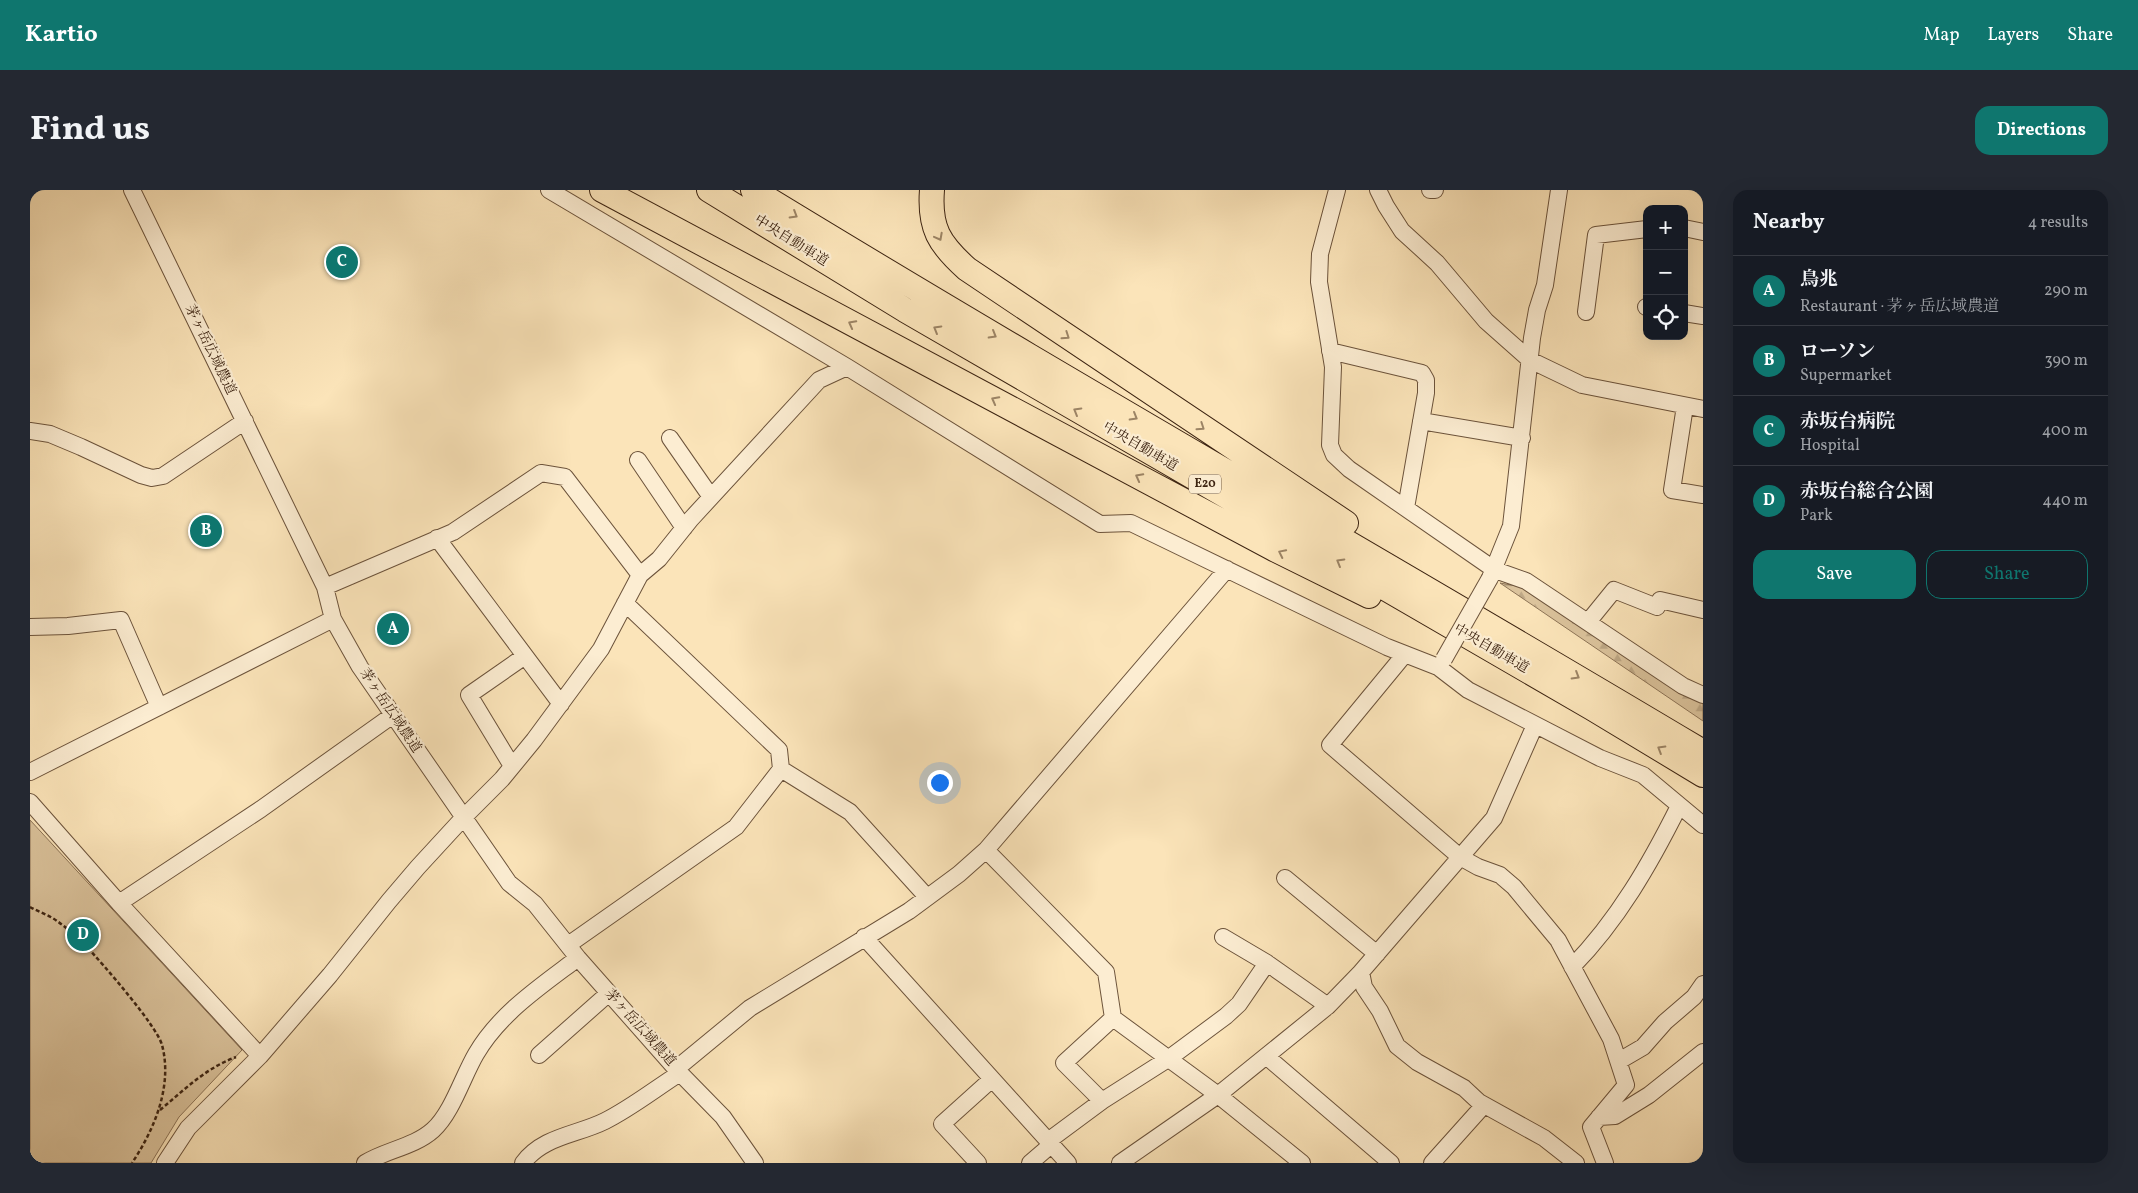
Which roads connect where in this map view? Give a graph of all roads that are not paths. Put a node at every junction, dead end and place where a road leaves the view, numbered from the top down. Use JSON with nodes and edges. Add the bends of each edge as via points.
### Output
{"nodes":[{"id":1,"x":132,"y":190,"type":"edge"},
{"id":2,"x":549,"y":190,"type":"edge"},
{"id":3,"x":602,"y":190,"type":"edge"},
{"id":4,"x":709,"y":190,"type":"edge"},
{"id":5,"x":753,"y":190,"type":"edge"},
{"id":6,"x":932,"y":190,"type":"edge"},
{"id":7,"x":1337,"y":190,"type":"edge"},
{"id":8,"x":1378,"y":190,"type":"edge"},
{"id":9,"x":1430,"y":190,"type":"edge"},
{"id":10,"x":1436,"y":190,"type":"edge"},
{"id":11,"x":1559,"y":190,"type":"edge"},
{"id":12,"x":1643,"y":229,"type":"edge"},
{"id":13,"x":1688,"y":229,"type":"edge"},
{"id":14,"x":1703,"y":232,"type":"edge"},
{"id":15,"x":1586,"y":312,"type":"dead end"},
{"id":16,"x":1688,"y":314,"type":"edge"},
{"id":17,"x":1703,"y":316,"type":"edge"},
{"id":18,"x":1330,"y":351,"type":"junction"},
{"id":19,"x":1530,"y":360,"type":"junction"},
{"id":20,"x":847,"y":367,"type":"junction"},
{"id":21,"x":1685,"y":406,"type":"junction"},
{"id":22,"x":1703,"y":409,"type":"edge"},
{"id":23,"x":1421,"y":421,"type":"junction"},
{"id":24,"x":245,"y":422,"type":"junction"},
{"id":25,"x":30,"y":431,"type":"edge"},
{"id":26,"x":670,"y":438,"type":"dead end"},
{"id":27,"x":1522,"y":438,"type":"junction"},
{"id":28,"x":638,"y":460,"type":"dead end"},
{"id":29,"x":1703,"y":495,"type":"edge"},
{"id":30,"x":711,"y":497,"type":"junction"},
{"id":31,"x":1406,"y":508,"type":"junction"},
{"id":32,"x":684,"y":528,"type":"junction"},
{"id":33,"x":438,"y":538,"type":"junction"},
{"id":34,"x":1227,"y":569,"type":"junction"},
{"id":35,"x":1493,"y":574,"type":"junction"},
{"id":36,"x":640,"y":575,"type":"junction"},
{"id":37,"x":325,"y":586,"type":"junction"},
{"id":38,"x":624,"y":603,"type":"junction"},
{"id":39,"x":1703,"y":610,"type":"edge"},
{"id":40,"x":333,"y":619,"type":"junction"},
{"id":41,"x":1588,"y":622,"type":"junction"},
{"id":42,"x":30,"y":626,"type":"edge"},
{"id":43,"x":1406,"y":654,"type":"junction"},
{"id":44,"x":524,"y":656,"type":"junction"},
{"id":45,"x":1546,"y":657,"type":"junction"},
{"id":46,"x":1441,"y":663,"type":"junction"},
{"id":47,"x":1672,"y":678,"type":"junction"},
{"id":48,"x":1703,"y":681,"type":"edge"},
{"id":49,"x":1703,"y":694,"type":"edge"},
{"id":50,"x":561,"y":704,"type":"junction"},
{"id":51,"x":159,"y":707,"type":"junction"},
{"id":52,"x":1592,"y":708,"type":"junction"},
{"id":53,"x":393,"y":716,"type":"junction"},
{"id":54,"x":1536,"y":725,"type":"junction"},
{"id":55,"x":1703,"y":752,"type":"edge"},
{"id":56,"x":512,"y":766,"type":"junction"},
{"id":57,"x":780,"y":769,"type":"junction"},
{"id":58,"x":30,"y":772,"type":"edge"},
{"id":59,"x":1703,"y":775,"type":"edge"},
{"id":60,"x":30,"y":802,"type":"edge"},
{"id":61,"x":1680,"y":806,"type":"junction"},
{"id":62,"x":464,"y":817,"type":"junction"},
{"id":63,"x":1703,"y":825,"type":"edge"},
{"id":64,"x":986,"y":850,"type":"junction"},
{"id":65,"x":1460,"y":857,"type":"junction"},
{"id":66,"x":1285,"y":878,"type":"dead end"},
{"id":67,"x":927,"y":897,"type":"junction"},
{"id":68,"x":119,"y":903,"type":"junction"},
{"id":69,"x":1223,"y":937,"type":"dead end"},
{"id":70,"x":864,"y":938,"type":"junction"},
{"id":71,"x":568,"y":945,"type":"junction"},
{"id":72,"x":1377,"y":954,"type":"junction"},
{"id":73,"x":578,"y":958,"type":"junction"},
{"id":74,"x":1267,"y":963,"type":"junction"},
{"id":75,"x":1572,"y":967,"type":"junction"},
{"id":76,"x":1361,"y":972,"type":"junction"},
{"id":77,"x":1703,"y":984,"type":"edge"},
{"id":78,"x":609,"y":993,"type":"junction"},
{"id":79,"x":1328,"y":1006,"type":"junction"},
{"id":80,"x":1113,"y":1018,"type":"junction"},
{"id":81,"x":1703,"y":1052,"type":"edge"},
{"id":82,"x":539,"y":1055,"type":"dead end"},
{"id":83,"x":260,"y":1056,"type":"junction"},
{"id":84,"x":1266,"y":1056,"type":"junction"},
{"id":85,"x":1168,"y":1059,"type":"junction"},
{"id":86,"x":1619,"y":1061,"type":"junction"},
{"id":87,"x":678,"y":1071,"type":"junction"},
{"id":88,"x":992,"y":1079,"type":"junction"},
{"id":89,"x":1218,"y":1095,"type":"junction"},
{"id":90,"x":1102,"y":1101,"type":"junction"},
{"id":91,"x":1484,"y":1105,"type":"junction"},
{"id":92,"x":1599,"y":1117,"type":"junction"},
{"id":93,"x":1050,"y":1143,"type":"junction"},
{"id":94,"x":172,"y":1159,"type":"edge"},
{"id":95,"x":365,"y":1163,"type":"edge"},
{"id":96,"x":523,"y":1163,"type":"edge"},
{"id":97,"x":755,"y":1163,"type":"edge"},
{"id":98,"x":978,"y":1163,"type":"edge"},
{"id":99,"x":1030,"y":1163,"type":"edge"},
{"id":100,"x":1068,"y":1163,"type":"edge"},
{"id":101,"x":1120,"y":1163,"type":"edge"},
{"id":102,"x":1302,"y":1163,"type":"edge"},
{"id":103,"x":1391,"y":1163,"type":"edge"},
{"id":104,"x":1432,"y":1163,"type":"edge"},
{"id":105,"x":1576,"y":1163,"type":"edge"},
{"id":106,"x":1605,"y":1163,"type":"edge"}],
"edges":[{"from":1,"to":24,"type":"street","name":"茅ヶ岳広域農道"},
{"from":2,"to":20,"type":"street"},
{"from":52,"to":3,"type":"highway","one_way":true,"via":[[1274,549]]},
{"from":52,"to":4,"type":"highway","name":"中央自動車道","number":"E20","one_way":true,"via":[[914,315]]},
{"from":5,"to":45,"type":"highway","name":"中央自動車道","number":"E20","one_way":true,"via":[[915,289]]},
{"from":6,"to":45,"type":"highway","one_way":true,"via":[[933,222],[938,238],[966,269],[1309,500],[1431,577]]},
{"from":7,"to":18,"type":"street","via":[[1320,254],[1319,282]]},
{"from":8,"to":19,"type":"street","via":[[1402,231],[1437,263],[1486,321]]},
{"from":9,"to":10,"type":"street"},
{"from":11,"to":19,"type":"street"},
{"from":12,"to":15,"type":"street","via":[[1596,235]]},
{"from":13,"to":14,"type":"street"},
{"from":16,"to":17,"type":"street"},
{"from":18,"to":23,"type":"street","via":[[1422,373],[1426,380],[1426,393]]},
{"from":18,"to":31,"type":"street","via":[[1333,367],[1330,446],[1334,455],[1350,470]]},
{"from":19,"to":21,"type":"street","via":[[1582,385]]},
{"from":19,"to":27,"type":"street"},
{"from":20,"to":30,"type":"street","via":[[819,380]]},
{"from":20,"to":34,"type":"street","via":[[1100,524],[1131,523]]},
{"from":21,"to":22,"type":"street"},
{"from":21,"to":29,"type":"street","via":[[1672,490]]},
{"from":23,"to":27,"type":"street"},
{"from":23,"to":31,"type":"street"},
{"from":24,"to":25,"type":"street","via":[[163,476],[152,478],[58,438]]},
{"from":24,"to":37,"type":"street","name":"茅ヶ岳広域農道"},
{"from":26,"to":30,"type":"street"},
{"from":27,"to":35,"type":"street","via":[[1511,526]]},
{"from":28,"to":32,"type":"street"},
{"from":30,"to":32,"type":"street"},
{"from":31,"to":35,"type":"street"},
{"from":32,"to":36,"type":"street","via":[[659,559]]},
{"from":33,"to":36,"type":"street","via":[[453,532],[541,473],[565,477]]},
{"from":33,"to":37,"type":"street"},
{"from":33,"to":44,"type":"street"},
{"from":34,"to":43,"type":"street"},
{"from":34,"to":64,"type":"street"},
{"from":35,"to":41,"type":"street","via":[[1526,582]]},
{"from":35,"to":46,"type":"street","bridge":true},
{"from":36,"to":38,"type":"street"},
{"from":37,"to":40,"type":"street","name":"茅ヶ岳広域農道"},
{"from":38,"to":50,"type":"street","via":[[601,649]]},
{"from":38,"to":57,"type":"street","via":[[780,750]]},
{"from":39,"to":41,"type":"street","via":[[1660,600],[1657,607],[1614,590]]},
{"from":40,"to":51,"type":"street"},
{"from":40,"to":53,"type":"street","name":"茅ヶ岳広域農道"},
{"from":41,"to":47,"type":"street"},
{"from":42,"to":51,"type":"street","via":[[68,626],[121,620]]},
{"from":43,"to":46,"type":"street"},
{"from":43,"to":65,"type":"street","via":[[1330,745]]},
{"from":44,"to":50,"type":"street"},
{"from":44,"to":56,"type":"street","via":[[468,695]]},
{"from":45,"to":55,"type":"highway","name":"中央自動車道","number":"E20","one_way":true},
{"from":46,"to":54,"type":"street","via":[[1468,690]]},
{"from":47,"to":48,"type":"street"},
{"from":47,"to":49,"type":"street"},
{"from":50,"to":56,"type":"street"},
{"from":51,"to":58,"type":"street"},
{"from":59,"to":52,"type":"highway","name":"中央自動車道","number":"E20","one_way":true},
{"from":53,"to":62,"type":"street","name":"茅ヶ岳広域農道"},
{"from":53,"to":68,"type":"street"},
{"from":54,"to":61,"type":"street","via":[[1600,758],[1643,775]]},
{"from":54,"to":65,"type":"street","via":[[1494,818]]},
{"from":56,"to":62,"type":"street"},
{"from":57,"to":67,"type":"street","via":[[850,812]]},
{"from":57,"to":71,"type":"street","via":[[736,827]]},
{"from":60,"to":68,"type":"street"},
{"from":61,"to":63,"type":"street"},
{"from":61,"to":75,"type":"street","via":[[1629,897],[1593,946]]},
{"from":62,"to":71,"type":"street","name":"茅ヶ岳広域農道","via":[[509,883],[535,904]]},
{"from":62,"to":83,"type":"street","via":[[389,901]]},
{"from":64,"to":67,"type":"street"},
{"from":64,"to":80,"type":"street","via":[[1106,972]]},
{"from":65,"to":72,"type":"street"},
{"from":65,"to":75,"type":"street","via":[[1500,875],[1514,887],[1558,940]]},
{"from":66,"to":72,"type":"street"},
{"from":67,"to":70,"type":"street"},
{"from":68,"to":83,"type":"street"},
{"from":69,"to":74,"type":"street"},
{"from":70,"to":87,"type":"street","via":[[750,1008]]},
{"from":70,"to":88,"type":"street"},
{"from":71,"to":73,"type":"street","name":"茅ヶ岳広域農道"},
{"from":72,"to":76,"type":"street"},
{"from":73,"to":78,"type":"street","name":"茅ヶ岳広域農道"},
{"from":73,"to":95,"type":"street","via":[[523,999],[492,1032],[477,1052],[434,1129],[418,1140]]},
{"from":74,"to":79,"type":"street"},
{"from":74,"to":85,"type":"street","via":[[1239,1004]]},
{"from":75,"to":86,"type":"street","via":[[1611,1039]]},
{"from":76,"to":79,"type":"street"},
{"from":76,"to":91,"type":"street","via":[[1364,986],[1397,1046],[1417,1062],[1464,1088]]},
{"from":77,"to":86,"type":"street","via":[[1643,1047]]},
{"from":78,"to":82,"type":"street"},
{"from":78,"to":87,"type":"street","name":"茅ヶ岳広域農道"},
{"from":79,"to":84,"type":"street"},
{"from":80,"to":85,"type":"street"},
{"from":80,"to":90,"type":"street","via":[[1064,1063]]},
{"from":81,"to":92,"type":"street","via":[[1641,1100],[1615,1116]]},
{"from":83,"to":94,"type":"street","via":[[188,1128]]},
{"from":84,"to":89,"type":"street"},
{"from":84,"to":103,"type":"street"},
{"from":85,"to":89,"type":"street"},
{"from":85,"to":90,"type":"street"},
{"from":86,"to":92,"type":"street","via":[[1626,1085]]},
{"from":87,"to":96,"type":"street","via":[[606,1120],[542,1145]]},
{"from":87,"to":97,"type":"street","name":"茅ヶ岳広域農道","via":[[723,1118]]},
{"from":88,"to":93,"type":"street"},
{"from":88,"to":98,"type":"street","via":[[942,1124]]},
{"from":89,"to":101,"type":"street"},
{"from":89,"to":102,"type":"street"},
{"from":90,"to":93,"type":"street"},
{"from":91,"to":104,"type":"street"},
{"from":91,"to":105,"type":"street","via":[[1544,1138]]},
{"from":92,"to":106,"type":"street","via":[[1591,1127]]},
{"from":93,"to":99,"type":"street"},
{"from":93,"to":100,"type":"street"}]}
